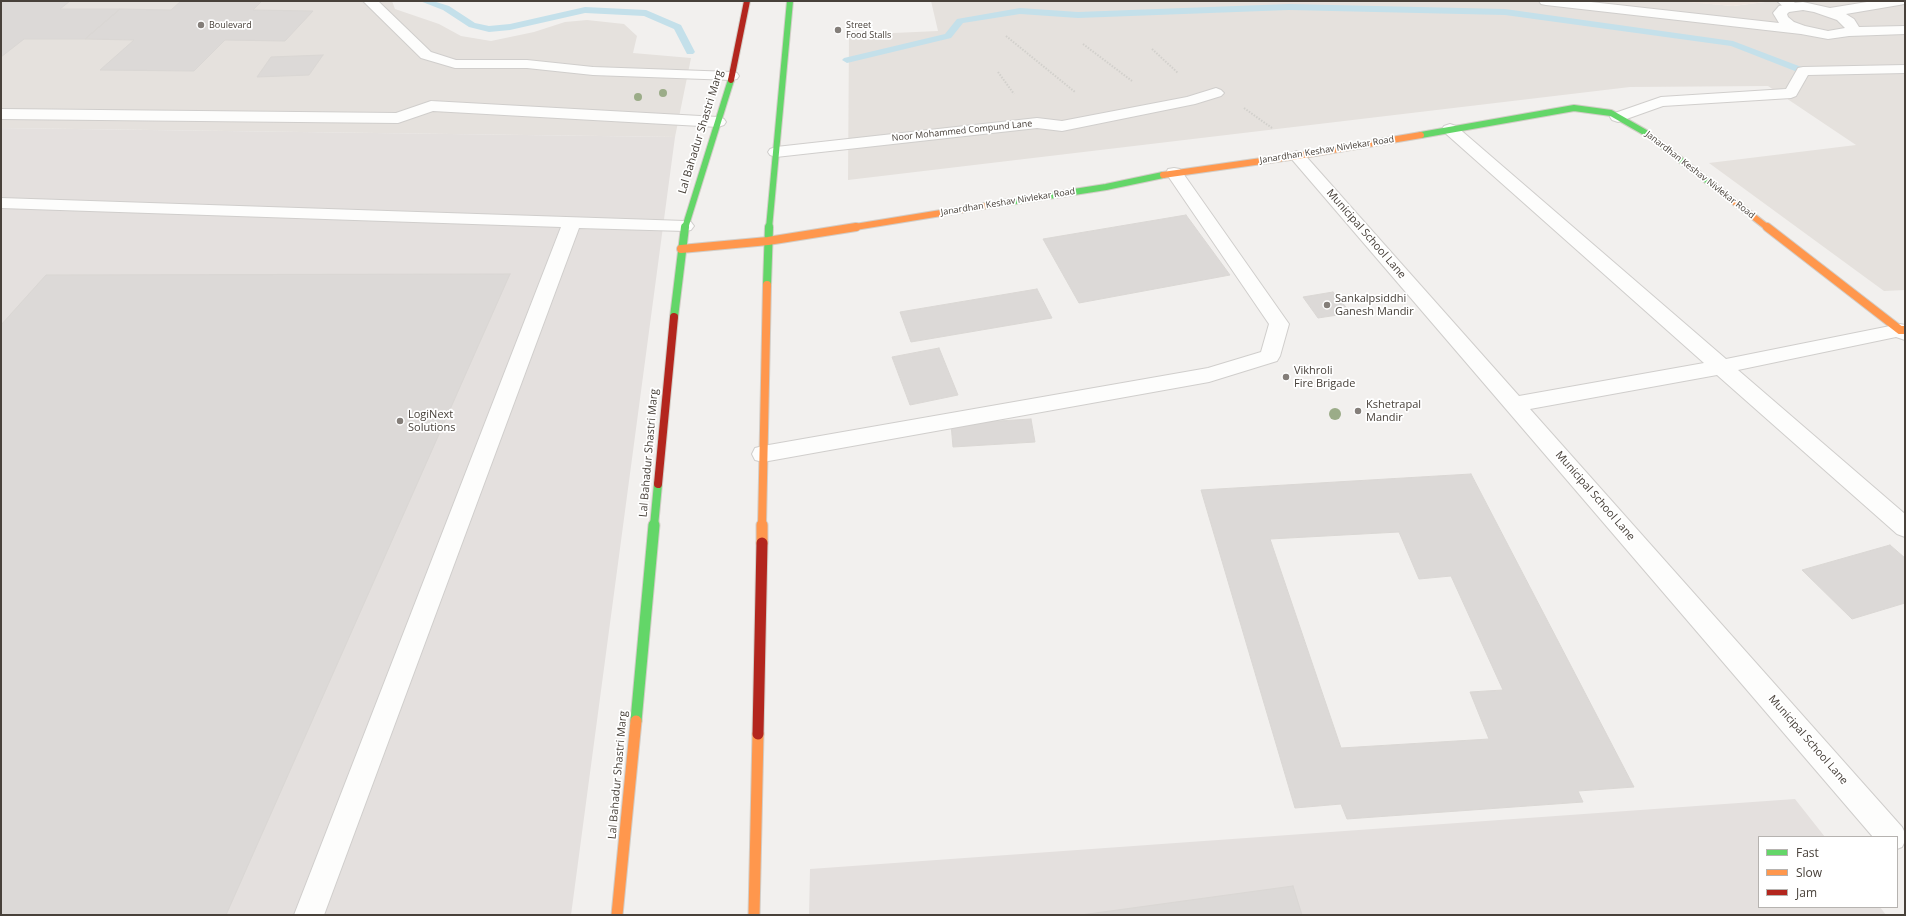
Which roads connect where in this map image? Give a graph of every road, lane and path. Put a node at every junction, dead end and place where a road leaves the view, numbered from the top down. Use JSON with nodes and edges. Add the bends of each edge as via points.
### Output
{"nodes":[{"id":1,"x":370,"y":1,"type":"edge"},
{"id":2,"x":747,"y":1,"type":"edge"},
{"id":3,"x":790,"y":1,"type":"edge"},
{"id":4,"x":1546,"y":1,"type":"edge"},
{"id":5,"x":1899,"y":1,"type":"edge"},
{"id":6,"x":1788,"y":4,"type":"edge"},
{"id":7,"x":1830,"y":12,"type":"junction"},
{"id":8,"x":1801,"y":30,"type":"junction"},
{"id":9,"x":1905,"y":30,"type":"edge"},
{"id":10,"x":1849,"y":32,"type":"junction"},
{"id":11,"x":1006,"y":36,"type":"dead end"},
{"id":12,"x":1083,"y":44,"type":"dead end"},
{"id":13,"x":1905,"y":69,"type":"edge"},
{"id":14,"x":732,"y":76,"type":"junction"},
{"id":15,"x":1216,"y":93,"type":"dead end"},
{"id":16,"x":1164,"y":106,"type":"junction"},
{"id":17,"x":1,"y":114,"type":"edge"},
{"id":18,"x":1105,"y":117,"type":"junction"},
{"id":19,"x":1618,"y":117,"type":"junction"},
{"id":20,"x":718,"y":122,"type":"junction"},
{"id":21,"x":1450,"y":129,"type":"junction"},
{"id":22,"x":776,"y":152,"type":"junction"},
{"id":23,"x":1297,"y":156,"type":"junction"},
{"id":24,"x":1174,"y":174,"type":"junction"},
{"id":25,"x":4,"y":206,"type":"edge"},
{"id":26,"x":572,"y":222,"type":"junction"},
{"id":27,"x":685,"y":226,"type":"junction"},
{"id":28,"x":768,"y":241,"type":"junction"},
{"id":29,"x":681,"y":249,"type":"junction"},
{"id":30,"x":1903,"y":331,"type":"edge"},
{"id":31,"x":1722,"y":367,"type":"junction"},
{"id":32,"x":1515,"y":404,"type":"junction"},
{"id":33,"x":763,"y":454,"type":"junction"},
{"id":34,"x":1905,"y":528,"type":"edge"},
{"id":35,"x":1891,"y":836,"type":"edge"},
{"id":36,"x":1898,"y":843,"type":"edge"},
{"id":37,"x":1905,"y":852,"type":"edge"},
{"id":38,"x":309,"y":915,"type":"edge"},
{"id":39,"x":617,"y":915,"type":"edge"},
{"id":40,"x":754,"y":915,"type":"edge"}],
"edges":[{"from":1,"to":14,"type":"street","via":[[426,54],[455,64],[527,64],[593,71]]},
{"from":2,"to":14,"type":"main road","name":"Lal Bahadur Shastri Marg"},
{"from":3,"to":22,"type":"main road"},
{"from":4,"to":8,"type":"street"},
{"from":5,"to":7,"type":"street"},
{"from":6,"to":7,"type":"street"},
{"from":6,"to":8,"type":"street","via":[[1780,13],[1782,19]]},
{"from":7,"to":10,"type":"street","via":[[1842,16],[1849,22],[1852,28]]},
{"from":8,"to":10,"type":"street","via":[[1828,35]]},
{"from":9,"to":10,"type":"street"},
{"from":11,"to":18,"type":"path"},
{"from":12,"to":16,"type":"path"},
{"from":13,"to":19,"type":"street","via":[[1803,71],[1791,93],[1661,102]]},
{"from":14,"to":20,"type":"main road","name":"Lal Bahadur Shastri Marg"},
{"from":15,"to":16,"type":"street","name":"Noor Mohammed Compund Lane"},
{"from":16,"to":18,"type":"street","name":"Noor Mohammed Compund Lane"},
{"from":17,"to":20,"type":"street","via":[[398,118],[431,106]]},
{"from":18,"to":22,"type":"street","name":"Noor Mohammed Compund Lane","via":[[1062,126],[1037,123]]},
{"from":19,"to":21,"type":"main road","name":"Janardhan Keshav Nivlekar Road","via":[[1612,113],[1574,108]]},
{"from":19,"to":30,"type":"main road","name":"Janardhan Keshav Nivlekar Road","via":[[1646,133]]},
{"from":20,"to":27,"type":"main road","name":"Lal Bahadur Shastri Marg"},
{"from":21,"to":23,"type":"main road","name":"Janardhan Keshav Nivlekar Road"},
{"from":21,"to":31,"type":"street"},
{"from":22,"to":28,"type":"main road"},
{"from":23,"to":24,"type":"main road","name":"Janardhan Keshav Nivlekar Road"},
{"from":23,"to":32,"type":"street","name":"Municipal School Lane"},
{"from":24,"to":28,"type":"main road","name":"Janardhan Keshav Nivlekar Road"},
{"from":24,"to":33,"type":"street","via":[[1279,324],[1270,356],[1209,375]]},
{"from":25,"to":26,"type":"street"},
{"from":26,"to":27,"type":"street"},
{"from":26,"to":38,"type":"street"},
{"from":27,"to":29,"type":"main road","name":"Lal Bahadur Shastri Marg"},
{"from":28,"to":29,"type":"main road","name":"Janardhan Keshav Nivlekar Road"},
{"from":28,"to":33,"type":"main road"},
{"from":29,"to":39,"type":"main road","name":"Lal Bahadur Shastri Marg"},
{"from":30,"to":31,"type":"street"},
{"from":31,"to":32,"type":"street"},
{"from":31,"to":34,"type":"street"},
{"from":32,"to":35,"type":"street","name":"Municipal School Lane"},
{"from":33,"to":40,"type":"main road"},
{"from":36,"to":37,"type":"street"}]}
